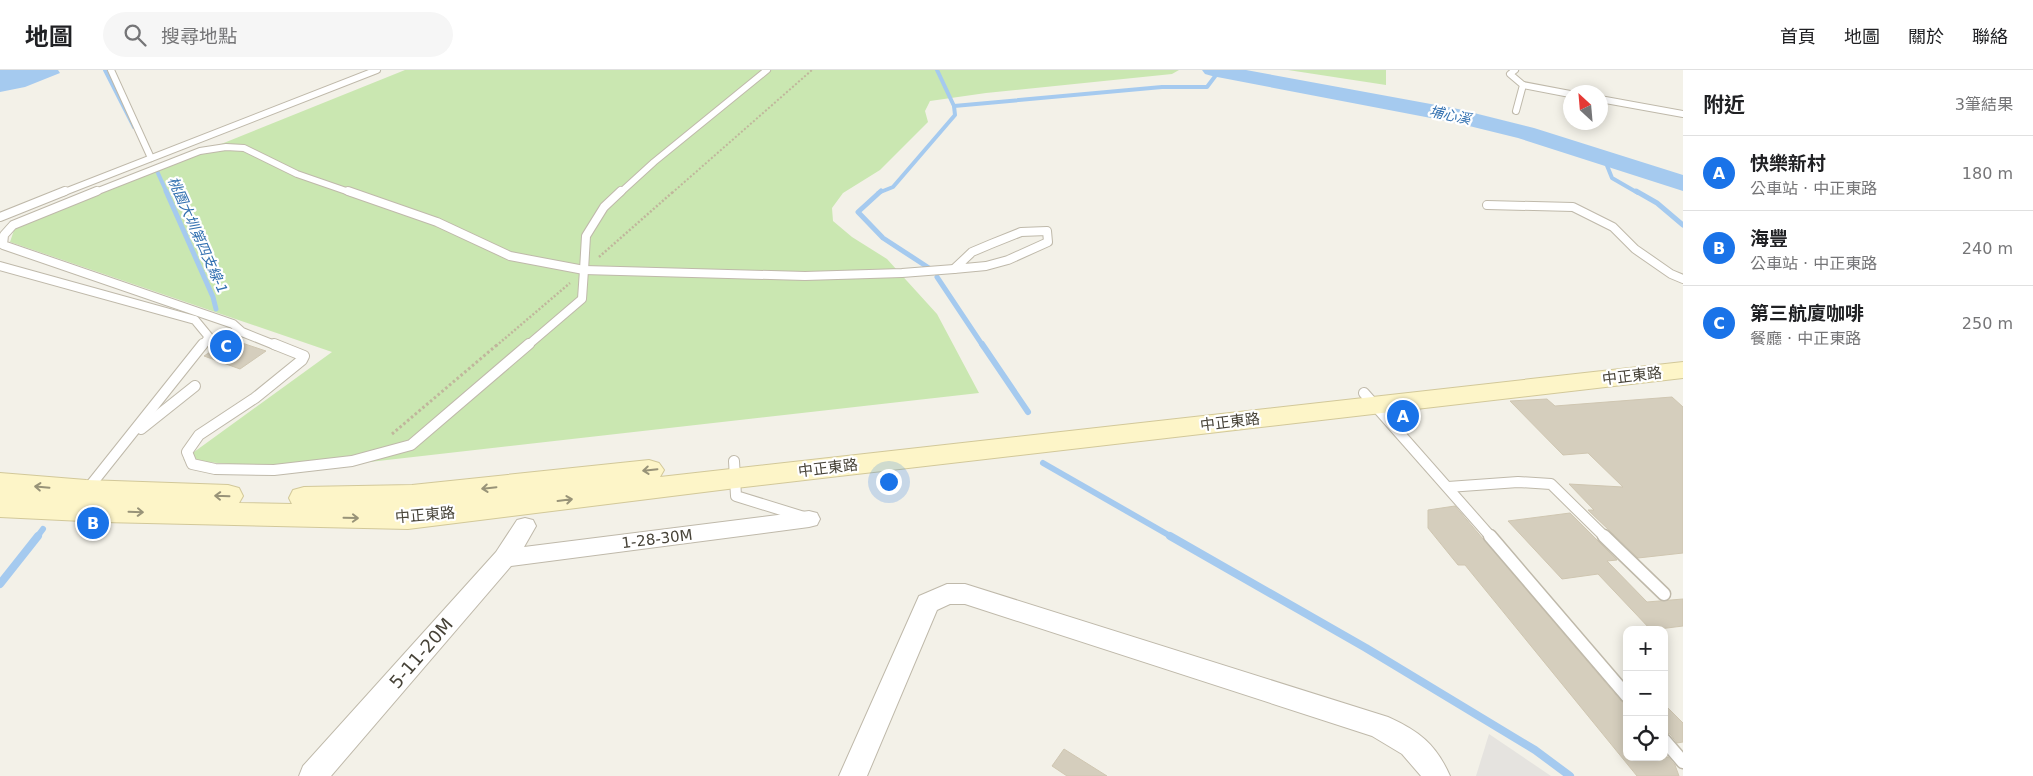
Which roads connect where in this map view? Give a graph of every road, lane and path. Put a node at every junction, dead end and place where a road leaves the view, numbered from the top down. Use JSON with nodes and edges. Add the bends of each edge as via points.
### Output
{"nodes":[{"id":1,"x":111,"y":70,"type":"edge"},
{"id":2,"x":377,"y":70,"type":"edge"},
{"id":3,"x":767,"y":70,"type":"edge"},
{"id":4,"x":1515,"y":70,"type":"edge"},
{"id":5,"x":1522,"y":85,"type":"junction"},
{"id":6,"x":1563,"y":93,"type":"edge"},
{"id":7,"x":1608,"y":100,"type":"edge"},
{"id":8,"x":1516,"y":111,"type":"dead end"},
{"id":9,"x":1683,"y":114,"type":"edge"},
{"id":10,"x":151,"y":158,"type":"junction"},
{"id":11,"x":1487,"y":206,"type":"dead end"},
{"id":12,"x":0,"y":217,"type":"edge"},
{"id":13,"x":0,"y":266,"type":"edge"},
{"id":14,"x":954,"y":269,"type":"junction"},
{"id":15,"x":585,"y":270,"type":"junction"},
{"id":16,"x":1683,"y":279,"type":"edge"},
{"id":17,"x":1683,"y":357,"type":"edge"},
{"id":18,"x":1683,"y":370,"type":"edge"},
{"id":19,"x":195,"y":386,"type":"dead end"},
{"id":20,"x":1370,"y":399,"type":"junction"},
{"id":21,"x":127,"y":440,"type":"junction"},
{"id":22,"x":735,"y":470,"type":"junction"},
{"id":23,"x":0,"y":484,"type":"edge"},
{"id":24,"x":1448,"y":487,"type":"junction"},
{"id":25,"x":79,"y":500,"type":"junction"},
{"id":26,"x":0,"y":506,"type":"edge"},
{"id":27,"x":526,"y":515,"type":"junction"},
{"id":28,"x":809,"y":519,"type":"joint"},
{"id":29,"x":504,"y":558,"type":"junction"},
{"id":30,"x":1664,"y":594,"type":"dead end"},
{"id":31,"x":1623,"y":691,"type":"edge"},
{"id":32,"x":1668,"y":745,"type":"edge"},
{"id":33,"x":1683,"y":762,"type":"edge"},
{"id":34,"x":313,"y":776,"type":"edge"},
{"id":35,"x":853,"y":776,"type":"edge"},
{"id":36,"x":1436,"y":776,"type":"edge"}],
"edges":[{"from":1,"to":10,"type":"lane"},
{"from":2,"to":10,"type":"lane"},
{"from":3,"to":15,"type":"lane","via":[[604,206],[586,236]]},
{"from":4,"to":5,"type":"lane","via":[[1510,74]]},
{"from":5,"to":6,"type":"lane"},
{"from":5,"to":8,"type":"lane"},
{"from":7,"to":9,"type":"lane"},
{"from":10,"to":12,"type":"lane"},
{"from":11,"to":16,"type":"lane","via":[[1573,207],[1613,227],[1635,249]]},
{"from":13,"to":21,"type":"lane","via":[[195,320],[209,337]]},
{"from":14,"to":14,"type":"lane","via":[[1008,260],[1048,242],[1047,231],[1021,232],[991,244],[972,252]]},
{"from":14,"to":15,"type":"lane","via":[[805,276]]},
{"from":15,"to":15,"type":"lane","via":[[582,299],[411,445],[352,460],[284,469],[215,468],[192,464],[187,452],[199,435],[255,398],[304,356],[242,332],[233,324],[4,245],[3,237],[7,228],[33,216],[200,151],[244,148],[297,174],[437,222],[510,256]]},
{"from":17,"to":20,"type":"main road","name":"中正東路"},
{"from":18,"to":20,"type":"main road","name":"中正東路"},
{"from":19,"to":21,"type":"lane"},
{"from":20,"to":22,"type":"main road","name":"中正東路"},
{"from":20,"to":24,"type":"lane"},
{"from":21,"to":25,"type":"lane"},
{"from":22,"to":25,"type":"main road","name":"中正東路","one_way":true,"via":[[412,496]]},
{"from":27,"to":22,"type":"main road","name":"中正東路","one_way":true},
{"from":22,"to":28,"type":"lane","via":[[736,496]]},
{"from":25,"to":23,"type":"main road","name":"中正東路","one_way":true},
{"from":24,"to":30,"type":"lane","via":[[1518,482],[1551,484]]},
{"from":24,"to":31,"type":"lane"},
{"from":25,"to":26,"type":"main road","name":"中正東路"},
{"from":25,"to":27,"type":"main road","name":"中正東路","one_way":true,"via":[[408,518]]},
{"from":27,"to":29,"type":"street","name":"5-11-20M"},
{"from":28,"to":29,"type":"street","name":"1-28-30M"},
{"from":29,"to":34,"type":"street","name":"5-11-20M"},
{"from":32,"to":33,"type":"lane"},
{"from":35,"to":36,"type":"street","via":[[928,604],[947,594],[965,594],[1378,726],[1403,738],[1424,754]]}]}
